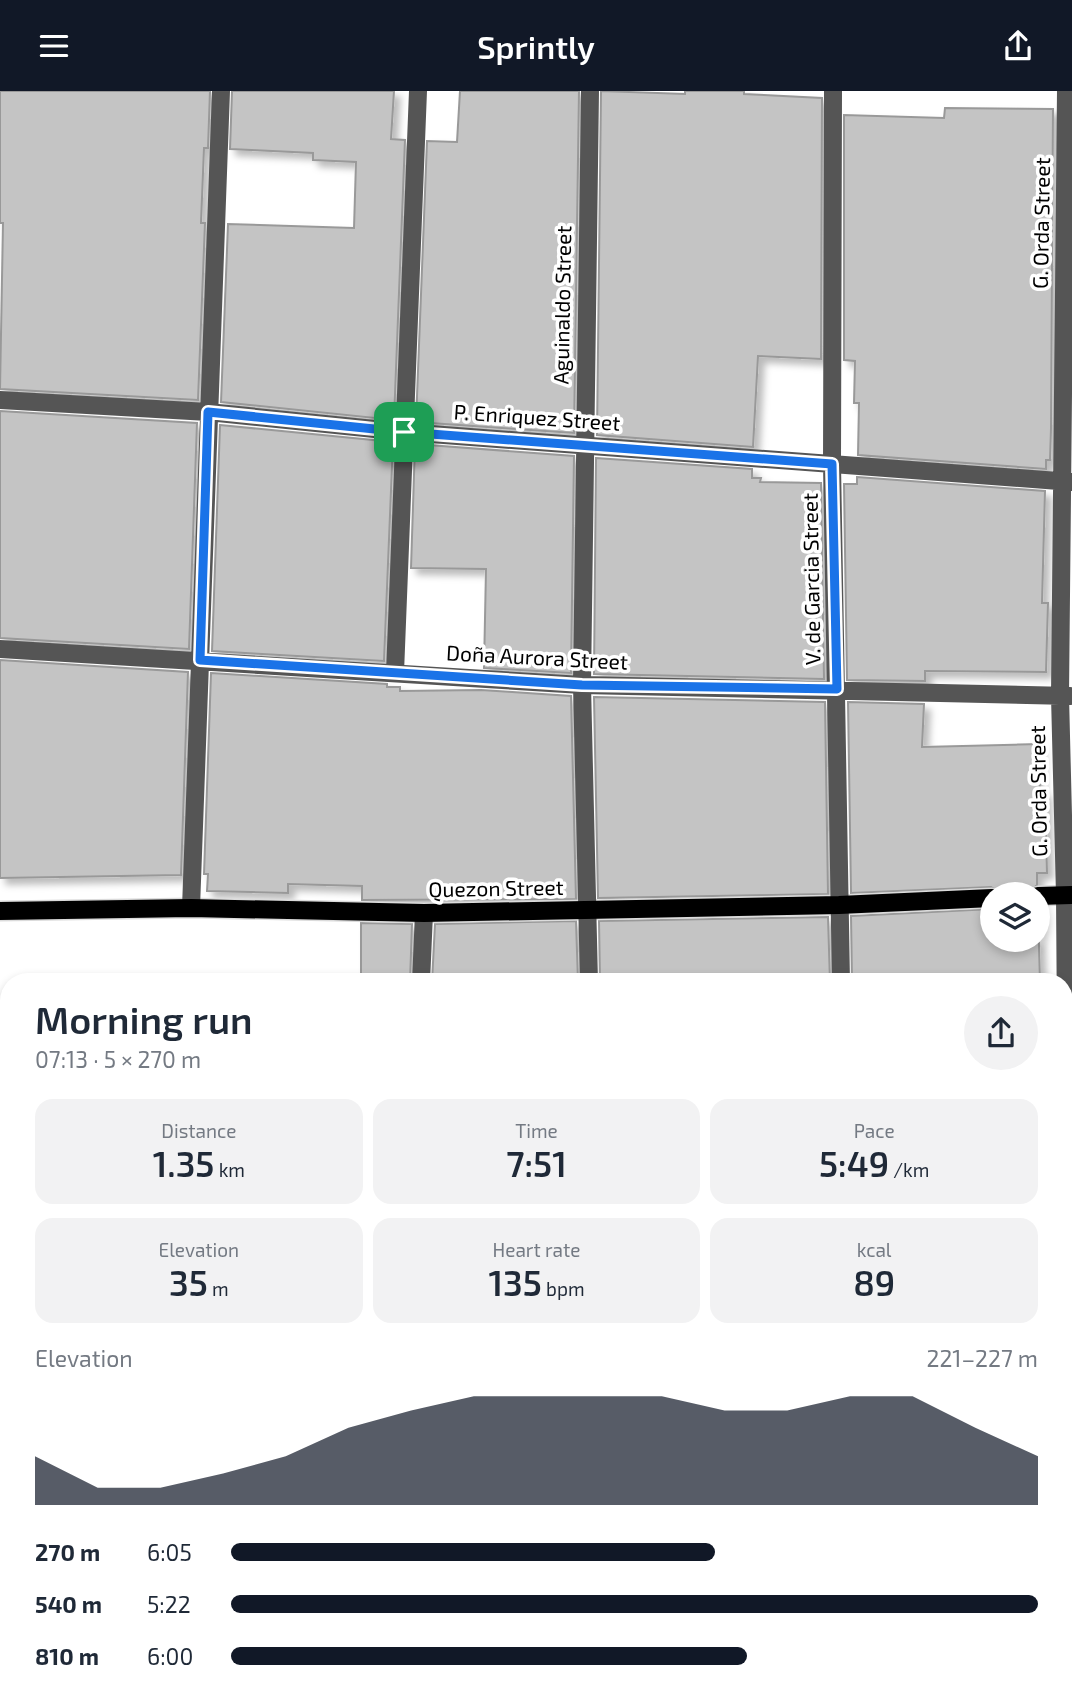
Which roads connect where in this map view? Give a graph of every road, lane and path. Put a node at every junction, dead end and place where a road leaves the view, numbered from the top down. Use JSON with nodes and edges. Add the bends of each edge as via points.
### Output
{"nodes":[{"id":1,"x":221,"y":91,"type":"edge"},
{"id":2,"x":418,"y":91,"type":"edge"},
{"id":3,"x":590,"y":91,"type":"edge"},
{"id":4,"x":834,"y":91,"type":"edge"},
{"id":5,"x":1066,"y":91,"type":"edge"},
{"id":6,"x":0,"y":400,"type":"edge"},
{"id":7,"x":208,"y":412,"type":"junction"},
{"id":8,"x":404,"y":432,"type":"junction"},
{"id":9,"x":583,"y":444,"type":"junction"},
{"id":10,"x":832,"y":464,"type":"junction"},
{"id":11,"x":1066,"y":481,"type":"edge"},
{"id":12,"x":0,"y":649,"type":"edge"},
{"id":13,"x":200,"y":660,"type":"junction"},
{"id":14,"x":395,"y":673,"type":"junction"},
{"id":15,"x":582,"y":685,"type":"junction"},
{"id":16,"x":837,"y":689,"type":"junction"},
{"id":17,"x":1066,"y":696,"type":"edge"},
{"id":18,"x":1068,"y":895,"type":"edge"},
{"id":19,"x":1050,"y":896,"type":"edge"},
{"id":20,"x":980,"y":899,"type":"edge"},
{"id":21,"x":839,"y":905,"type":"junction"},
{"id":22,"x":191,"y":908,"type":"junction"},
{"id":23,"x":587,"y":910,"type":"junction"},
{"id":24,"x":0,"y":911,"type":"edge"},
{"id":25,"x":424,"y":913,"type":"junction"},
{"id":26,"x":421,"y":973,"type":"edge"},
{"id":27,"x":589,"y":973,"type":"edge"},
{"id":28,"x":841,"y":973,"type":"edge"},
{"id":29,"x":1068,"y":973,"type":"edge"}],
"edges":[{"from":1,"to":7,"type":"street"},
{"from":2,"to":8,"type":"street"},
{"from":3,"to":9,"type":"street","name":"Aguinaldo Street"},
{"from":4,"to":10,"type":"street","name":"V. de Garcia Street"},
{"from":5,"to":11,"type":"street","name":"G. Orda Street"},
{"from":6,"to":7,"type":"street","name":"P. Enriquez Street"},
{"from":7,"to":8,"type":"street","name":"P. Enriquez Street"},
{"from":7,"to":13,"type":"street"},
{"from":8,"to":9,"type":"street","name":"P. Enriquez Street"},
{"from":8,"to":14,"type":"street"},
{"from":9,"to":10,"type":"street","name":"P. Enriquez Street"},
{"from":9,"to":15,"type":"street","name":"Aguinaldo Street"},
{"from":10,"to":11,"type":"street","name":"P. Enriquez Street"},
{"from":10,"to":16,"type":"street","name":"V. de Garcia Street"},
{"from":11,"to":17,"type":"street","name":"G. Orda Street"},
{"from":12,"to":13,"type":"street","name":"Doña Aurora Street"},
{"from":13,"to":14,"type":"street","name":"Doña Aurora Street"},
{"from":13,"to":22,"type":"street"},
{"from":14,"to":15,"type":"street","name":"Doña Aurora Street"},
{"from":15,"to":16,"type":"street","name":"Doña Aurora Street"},
{"from":15,"to":23,"type":"street","name":"Aguinaldo Street"},
{"from":16,"to":17,"type":"street","name":"Doña Aurora Street"},
{"from":16,"to":21,"type":"street","name":"V. de Garcia Street"},
{"from":17,"to":18,"type":"street","name":"G. Orda Street"},
{"from":18,"to":19,"type":"main road"},
{"from":18,"to":29,"type":"street","name":"G. Orda Street"},
{"from":20,"to":21,"type":"main road","name":"Quezon Street"},
{"from":21,"to":23,"type":"main road","name":"Quezon Street"},
{"from":21,"to":28,"type":"street","name":"V. de Garcia Street"},
{"from":22,"to":24,"type":"main road","name":"Quezon Street"},
{"from":22,"to":25,"type":"main road","name":"Quezon Street"},
{"from":23,"to":25,"type":"main road","name":"Quezon Street"},
{"from":23,"to":27,"type":"street","name":"Aguinaldo Street"},
{"from":25,"to":26,"type":"street"}]}
